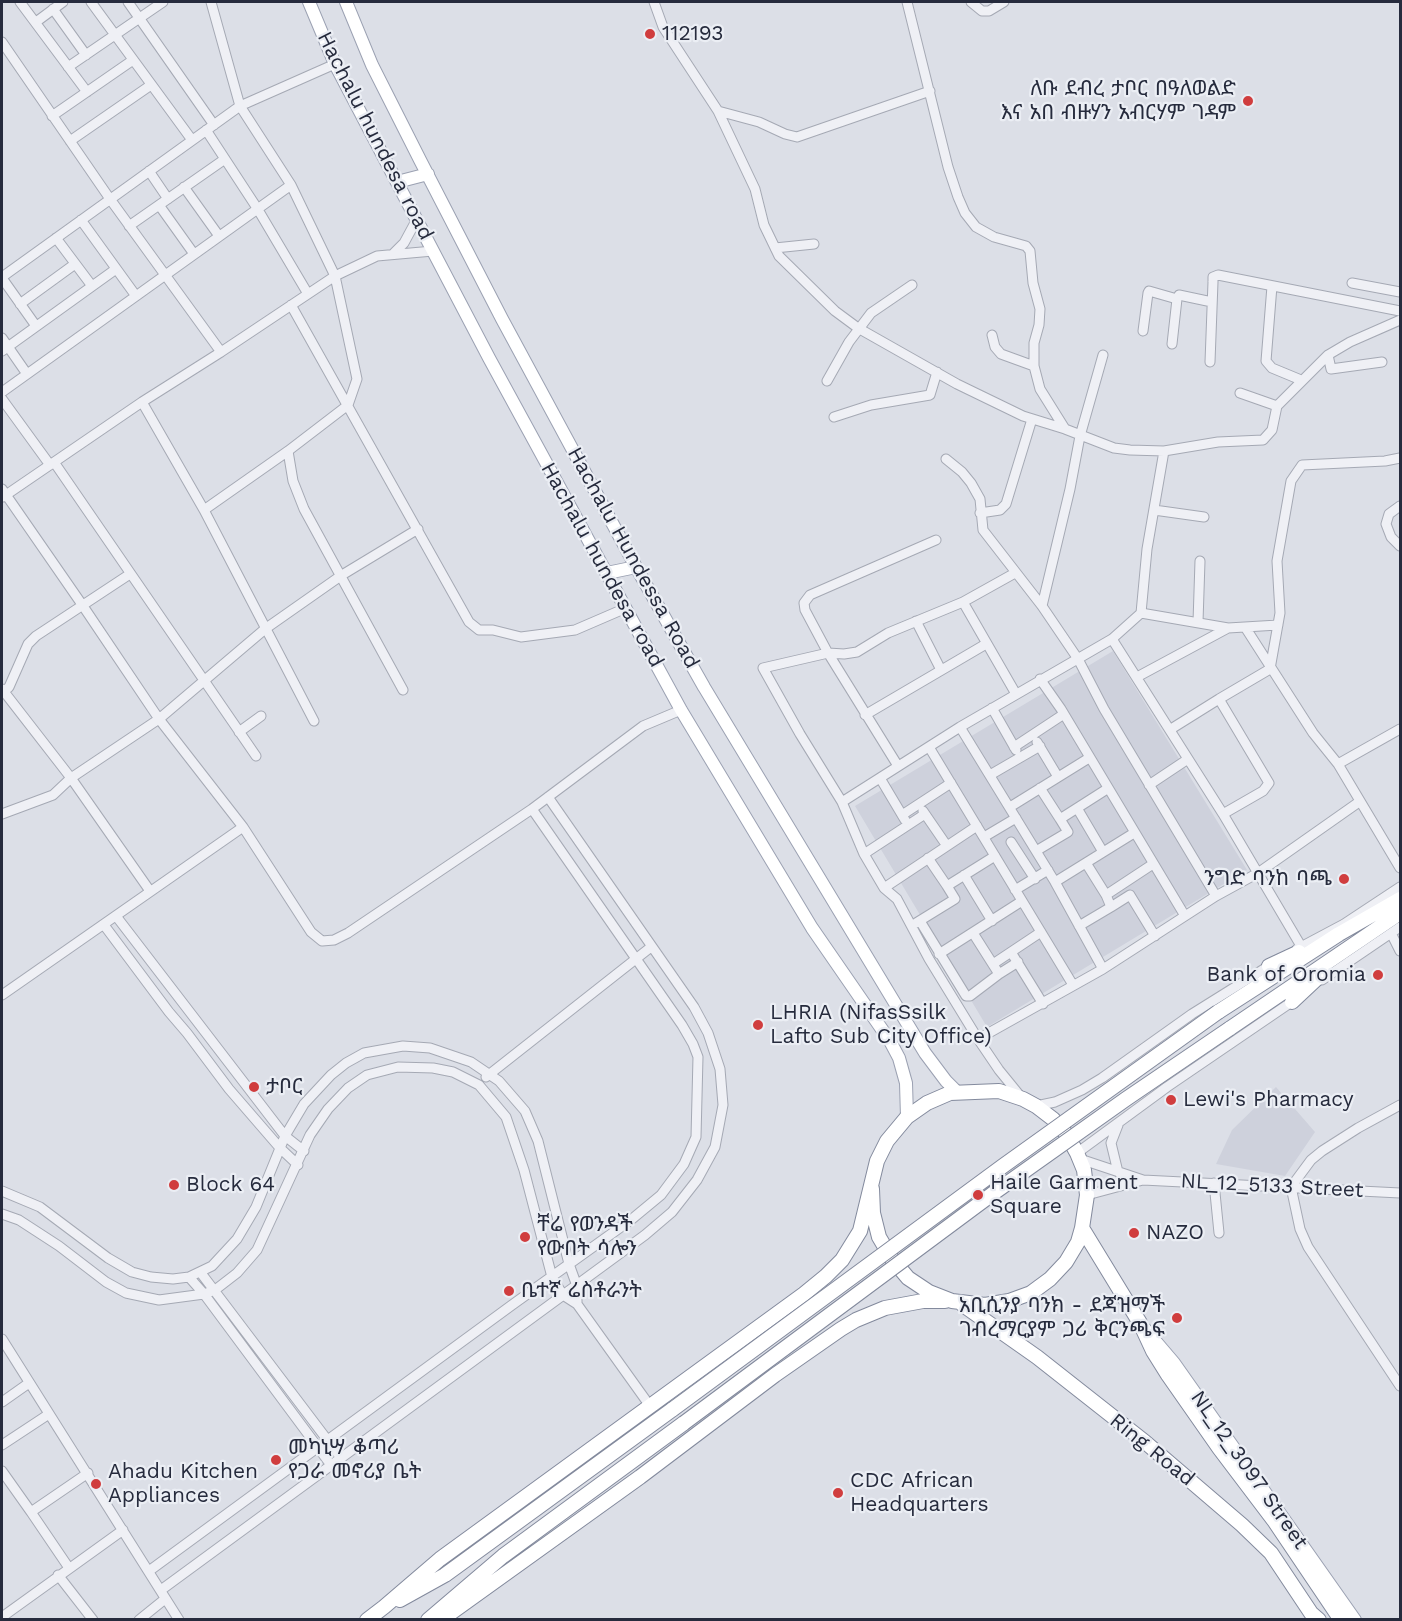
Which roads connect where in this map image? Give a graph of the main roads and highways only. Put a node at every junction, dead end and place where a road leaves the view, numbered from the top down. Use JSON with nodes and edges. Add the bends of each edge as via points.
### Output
{"nodes":[{"id":1,"x":309,"y":2,"type":"edge"},
{"id":2,"x":348,"y":2,"type":"edge"},
{"id":3,"x":428,"y":174,"type":"junction"},
{"id":4,"x":397,"y":182,"type":"junction"},
{"id":5,"x":636,"y":567,"type":"junction"},
{"id":6,"x":607,"y":573,"type":"junction"},
{"id":7,"x":1401,"y":899,"type":"edge"},
{"id":8,"x":1401,"y":914,"type":"edge"},
{"id":9,"x":1339,"y":934,"type":"junction"},
{"id":10,"x":1351,"y":945,"type":"junction"},
{"id":11,"x":1269,"y":966,"type":"road end"},
{"id":12,"x":1292,"y":1002,"type":"road end"},
{"id":13,"x":958,"y":1093,"type":"junction"},
{"id":14,"x":907,"y":1117,"type":"junction"},
{"id":15,"x":872,"y":1189,"type":"junction"},
{"id":16,"x":1083,"y":1228,"type":"junction"},
{"id":17,"x":957,"y":1303,"type":"junction"},
{"id":18,"x":1140,"y":1323,"type":"junction"},
{"id":19,"x":384,"y":1607,"type":"junction"},
{"id":20,"x":1315,"y":1617,"type":"edge"},
{"id":21,"x":367,"y":1620,"type":"edge"},
{"id":22,"x":428,"y":1620,"type":"edge"},
{"id":23,"x":441,"y":1620,"type":"edge"},
{"id":24,"x":1341,"y":1620,"type":"edge"},
{"id":25,"x":1355,"y":1620,"type":"edge"}],
"edges":[{"from":1,"to":4,"type":"main road","name":"Hachalu hundesa road","via":[[335,64]]},
{"from":2,"to":3,"type":"main road","name":"Hachalu Hundessa Road","via":[[372,65]]},
{"from":3,"to":4,"type":"main road"},
{"from":3,"to":5,"type":"main road","name":"Hachalu Hundessa Road"},
{"from":4,"to":6,"type":"main road","name":"Hachalu hundesa road"},
{"from":5,"to":6,"type":"main road"},
{"from":5,"to":13,"type":"main road","name":"Hachalu Hundessa Road","via":[[924,1053]]},
{"from":6,"to":14,"type":"main road","name":"Hachalu hundesa road","via":[[681,710],[812,928],[891,1041],[906,1083]]},
{"from":7,"to":9,"type":"highway"},
{"from":8,"to":10,"type":"highway"},
{"from":9,"to":11,"type":"highway"},
{"from":9,"to":19,"type":"highway","bridge":true,"via":[[1218,1012],[994,1172],[445,1575]]},
{"from":10,"to":12,"type":"highway"},
{"from":10,"to":22,"type":"highway","bridge":true,"via":[[994,1192],[503,1556]]},
{"from":13,"to":14,"type":"highway","via":[[927,1103]]},
{"from":13,"to":16,"type":"highway","via":[[999,1091],[1023,1099],[1053,1119],[1079,1156],[1087,1195]]},
{"from":14,"to":15,"type":"highway","via":[[883,1148]]},
{"from":15,"to":17,"type":"highway","via":[[877,1230],[892,1259],[908,1278]]},
{"from":15,"to":19,"type":"highway","via":[[860,1231],[842,1260],[804,1294],[440,1559]]},
{"from":16,"to":17,"type":"highway","via":[[1066,1262],[1031,1293],[986,1305]]},
{"from":16,"to":18,"type":"highway","name":"Ring Road"},
{"from":17,"to":20,"type":"highway","name":"Ring Road","via":[[1037,1357],[1242,1525],[1271,1553]]},
{"from":17,"to":23,"type":"highway","via":[[899,1304],[856,1320]]},
{"from":18,"to":24,"type":"highway","name":"Ring Road","via":[[1168,1375]]},
{"from":18,"to":25,"type":"main road","name":"NL_12_3097 Street","via":[[1174,1363]]},
{"from":19,"to":21,"type":"highway"}]}
